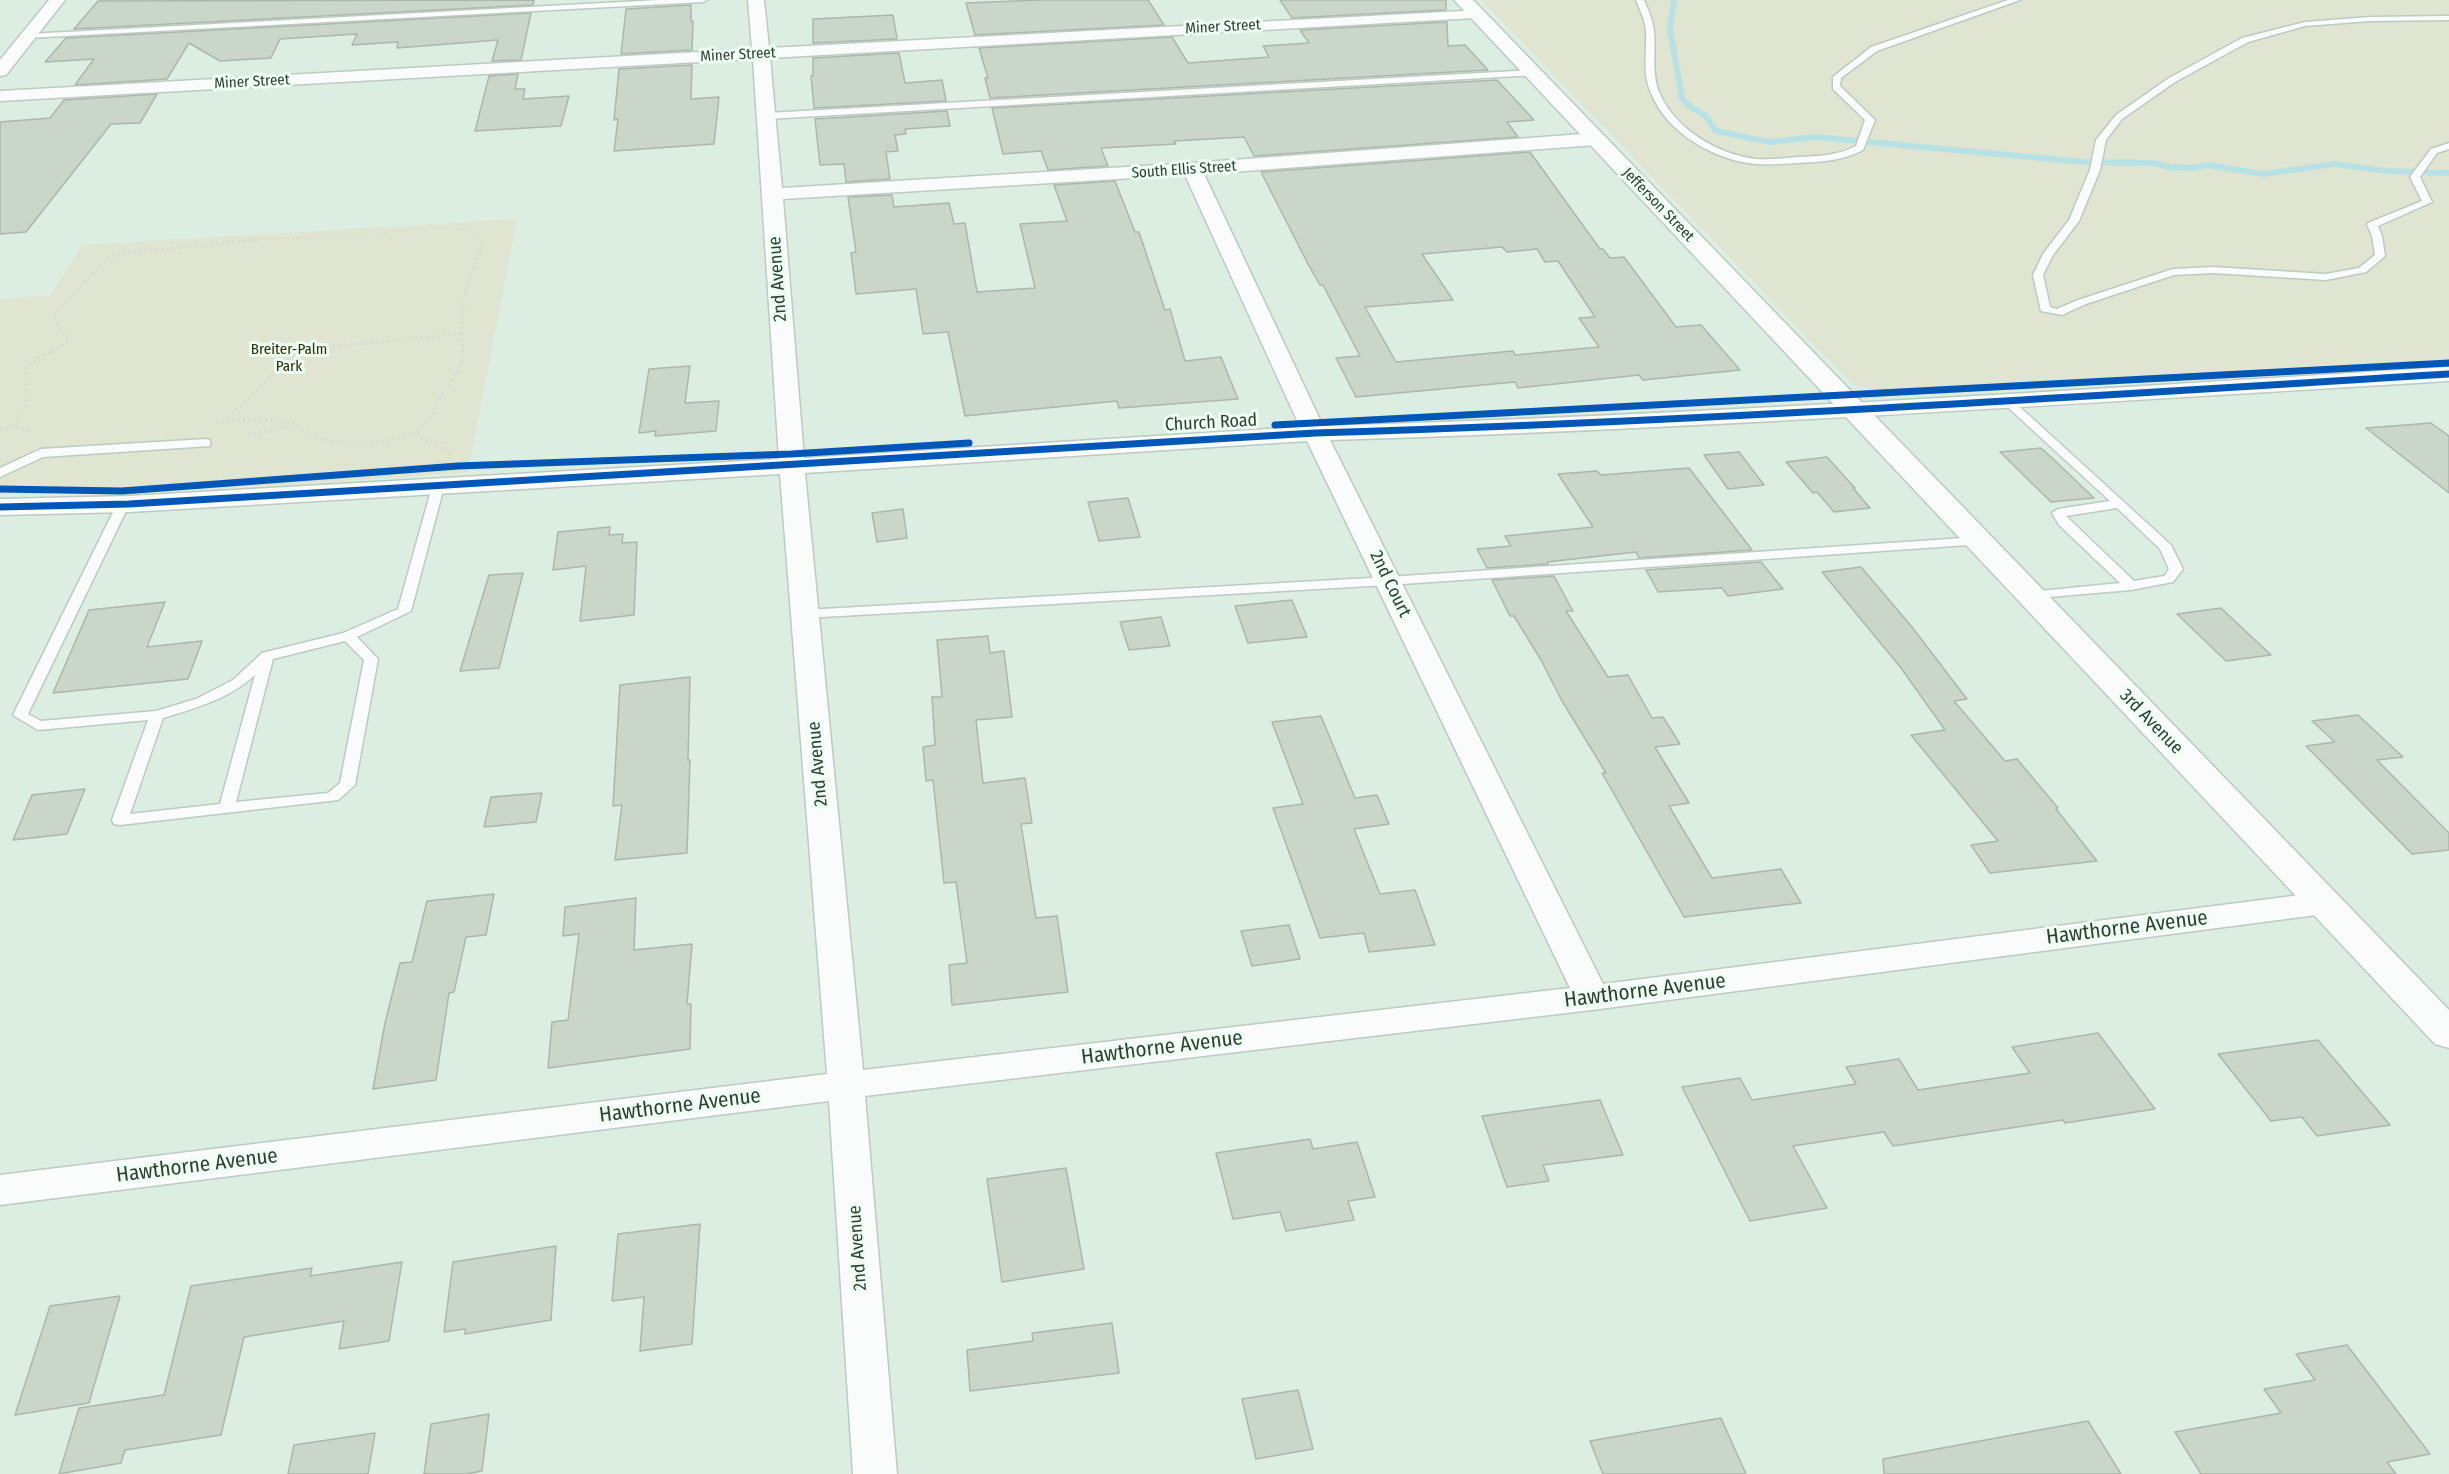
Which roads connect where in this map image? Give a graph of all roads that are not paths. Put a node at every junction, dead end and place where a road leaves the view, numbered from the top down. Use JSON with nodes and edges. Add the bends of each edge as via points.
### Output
{"nodes":[{"id":1,"x":57,"y":0,"type":"edge"},
{"id":2,"x":703,"y":0,"type":"edge"},
{"id":3,"x":756,"y":0,"type":"edge"},
{"id":4,"x":1640,"y":0,"type":"edge"},
{"id":5,"x":2016,"y":0,"type":"edge"},
{"id":6,"x":1469,"y":6,"type":"edge"},
{"id":7,"x":2449,"y":18,"type":"edge"},
{"id":8,"x":28,"y":36,"type":"junction"},
{"id":9,"x":762,"y":53,"type":"junction"},
{"id":10,"x":0,"y":71,"type":"edge"},
{"id":11,"x":1533,"y":74,"type":"junction"},
{"id":12,"x":0,"y":96,"type":"edge"},
{"id":13,"x":767,"y":116,"type":"junction"},
{"id":14,"x":1596,"y":139,"type":"junction"},
{"id":15,"x":2449,"y":146,"type":"edge"},
{"id":16,"x":1192,"y":169,"type":"junction"},
{"id":17,"x":773,"y":194,"type":"junction"},
{"id":18,"x":2448,"y":374,"type":"edge"},
{"id":19,"x":2006,"y":400,"type":"junction"},
{"id":20,"x":1852,"y":410,"type":"junction"},
{"id":21,"x":1315,"y":433,"type":"junction"},
{"id":22,"x":206,"y":443,"type":"dead end"},
{"id":23,"x":792,"y":466,"type":"junction"},
{"id":24,"x":0,"y":473,"type":"edge"},
{"id":25,"x":438,"y":487,"type":"junction"},
{"id":26,"x":2119,"y":504,"type":"junction"},
{"id":27,"x":123,"y":505,"type":"junction"},
{"id":28,"x":0,"y":507,"type":"edge"},
{"id":29,"x":1978,"y":541,"type":"junction"},
{"id":30,"x":1388,"y":581,"type":"junction"},
{"id":31,"x":2131,"y":586,"type":"junction"},
{"id":32,"x":2030,"y":596,"type":"junction"},
{"id":33,"x":805,"y":614,"type":"junction"},
{"id":34,"x":348,"y":636,"type":"junction"},
{"id":35,"x":267,"y":657,"type":"junction"},
{"id":36,"x":157,"y":715,"type":"junction"},
{"id":37,"x":227,"y":808,"type":"junction"},
{"id":38,"x":2324,"y":903,"type":"junction"},
{"id":39,"x":1592,"y":998,"type":"junction"},
{"id":40,"x":2449,"y":1034,"type":"edge"},
{"id":41,"x":846,"y":1086,"type":"junction"},
{"id":42,"x":0,"y":1190,"type":"edge"},
{"id":43,"x":875,"y":1474,"type":"edge"}],
"edges":[{"from":1,"to":8,"type":"street"},
{"from":2,"to":8,"type":"lane"},
{"from":3,"to":9,"type":"street","name":"2nd Avenue"},
{"from":4,"to":5,"type":"lane","via":[[1650,28],[1648,76],[1661,106],[1684,130],[1713,148],[1745,160],[1825,159],[1848,155],[1860,148],[1870,120],[1836,87],[1837,77],[1874,49]]},
{"from":6,"to":9,"type":"street","name":"Miner Street"},
{"from":6,"to":11,"type":"street","name":"Jefferson Street"},
{"from":7,"to":15,"type":"lane","via":[[2305,24],[2245,40],[2172,80],[2119,117],[2101,140],[2097,163],[2074,220],[2048,254],[2038,275],[2045,309],[2058,313],[2173,272],[2213,270],[2326,278],[2362,270],[2380,256],[2372,225],[2427,202],[2418,172],[2434,151]]},
{"from":8,"to":10,"type":"street"},
{"from":9,"to":12,"type":"street","name":"Miner Street"},
{"from":9,"to":13,"type":"street","name":"2nd Avenue"},
{"from":11,"to":13,"type":"lane"},
{"from":11,"to":14,"type":"street","name":"Jefferson Street"},
{"from":13,"to":17,"type":"street","name":"2nd Avenue"},
{"from":14,"to":16,"type":"street","name":"South Ellis Street"},
{"from":14,"to":20,"type":"street","name":"Jefferson Street"},
{"from":16,"to":17,"type":"street","name":"South Ellis Street"},
{"from":16,"to":21,"type":"street","name":"2nd Court"},
{"from":17,"to":23,"type":"street","name":"2nd Avenue"},
{"from":18,"to":19,"type":"street","name":"Church Road"},
{"from":19,"to":20,"type":"street","name":"Church Road"},
{"from":19,"to":26,"type":"lane"},
{"from":20,"to":21,"type":"street","name":"Church Road"},
{"from":20,"to":29,"type":"street","name":"3rd Avenue"},
{"from":21,"to":23,"type":"street","name":"Church Road"},
{"from":21,"to":30,"type":"street","name":"2nd Court"},
{"from":22,"to":24,"type":"lane","via":[[41,453]]},
{"from":23,"to":25,"type":"street","name":"Church Road"},
{"from":23,"to":33,"type":"street","name":"2nd Avenue"},
{"from":25,"to":27,"type":"street","name":"Church Road"},
{"from":25,"to":34,"type":"lane","via":[[404,611]]},
{"from":26,"to":31,"type":"lane","via":[[2166,548],[2176,569],[2168,579]]},
{"from":26,"to":31,"type":"lane","via":[[2058,513]]},
{"from":27,"to":28,"type":"street","name":"Church Road"},
{"from":27,"to":36,"type":"lane","via":[[20,716],[38,726]]},
{"from":29,"to":30,"type":"lane"},
{"from":29,"to":32,"type":"street","name":"3rd Avenue"},
{"from":30,"to":33,"type":"lane"},
{"from":30,"to":39,"type":"street","name":"2nd Court"},
{"from":31,"to":32,"type":"lane"},
{"from":32,"to":38,"type":"street","name":"3rd Avenue"},
{"from":33,"to":41,"type":"street","name":"2nd Avenue"},
{"from":34,"to":35,"type":"lane"},
{"from":34,"to":37,"type":"lane","via":[[370,659],[347,785],[332,797]]},
{"from":35,"to":36,"type":"lane","via":[[238,683],[201,702]]},
{"from":35,"to":37,"type":"lane"},
{"from":36,"to":37,"type":"lane","via":[[120,820]]},
{"from":38,"to":39,"type":"street","name":"Hawthorne Avenue"},
{"from":38,"to":40,"type":"street","name":"3rd Avenue"},
{"from":39,"to":41,"type":"street","name":"Hawthorne Avenue"},
{"from":41,"to":42,"type":"street","name":"Hawthorne Avenue"},
{"from":41,"to":43,"type":"street","name":"2nd Avenue"}]}
